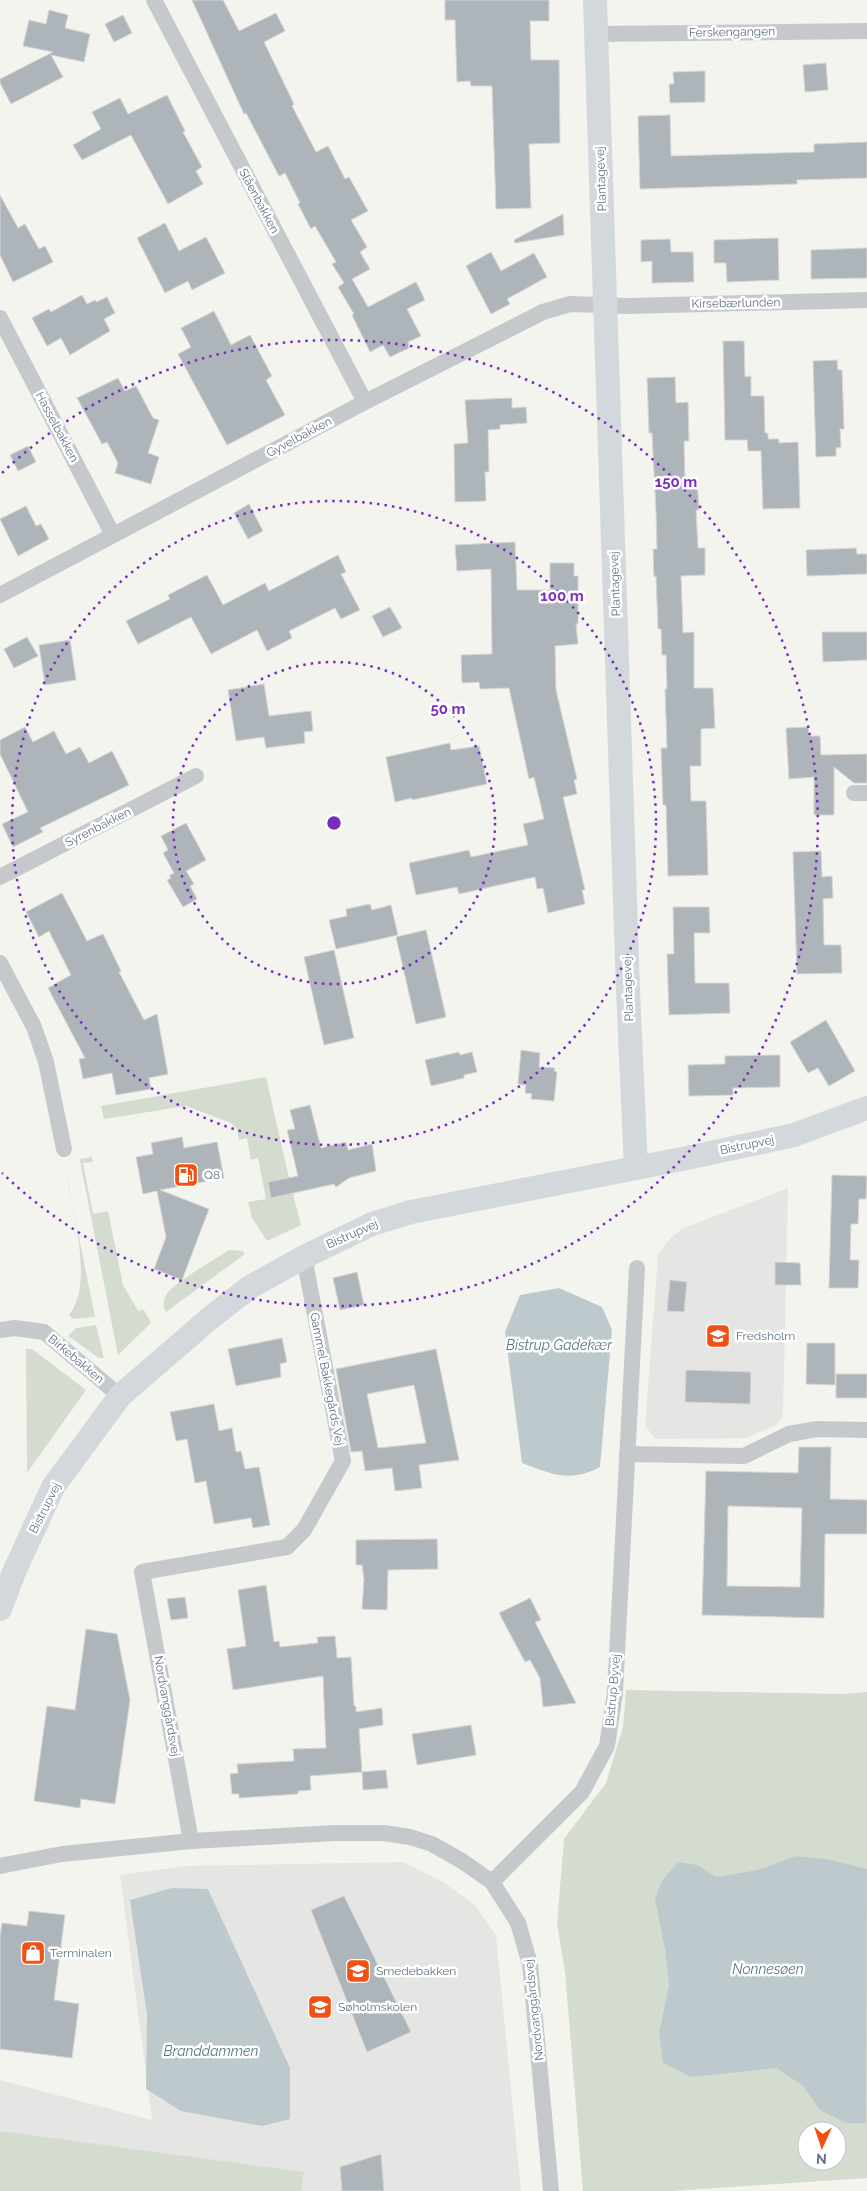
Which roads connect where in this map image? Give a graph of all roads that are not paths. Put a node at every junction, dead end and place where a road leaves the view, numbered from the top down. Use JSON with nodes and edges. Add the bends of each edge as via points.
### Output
{"nodes":[{"id":1,"x":154,"y":0,"type":"edge"},
{"id":2,"x":595,"y":0,"type":"edge"},
{"id":3,"x":867,"y":31,"type":"edge"},
{"id":4,"x":596,"y":34,"type":"junction"},
{"id":5,"x":867,"y":300,"type":"edge"},
{"id":6,"x":606,"y":306,"type":"junction"},
{"id":7,"x":0,"y":318,"type":"edge"},
{"id":8,"x":365,"y":402,"type":"junction"},
{"id":9,"x":113,"y":535,"type":"junction"},
{"id":10,"x":0,"y":595,"type":"edge"},
{"id":11,"x":196,"y":776,"type":"dead end"},
{"id":12,"x":0,"y":877,"type":"edge"},
{"id":13,"x":0,"y":963,"type":"edge"},
{"id":14,"x":867,"y":1108,"type":"edge"},
{"id":15,"x":64,"y":1149,"type":"dead end"},
{"id":16,"x":636,"y":1168,"type":"junction"},
{"id":17,"x":304,"y":1257,"type":"junction"},
{"id":18,"x":637,"y":1268,"type":"dead end"},
{"id":19,"x":0,"y":1330,"type":"edge"},
{"id":20,"x":120,"y":1396,"type":"junction"},
{"id":21,"x":867,"y":1430,"type":"edge"},
{"id":22,"x":627,"y":1454,"type":"junction"},
{"id":23,"x":142,"y":1572,"type":"joint"},
{"id":24,"x":0,"y":1609,"type":"edge"},
{"id":25,"x":191,"y":1841,"type":"junction"},
{"id":26,"x":0,"y":1866,"type":"edge"},
{"id":27,"x":492,"y":1882,"type":"junction"},
{"id":28,"x":551,"y":2191,"type":"edge"}],
"edges":[{"from":1,"to":8,"type":"street","name":"Slåenbakken"},
{"from":2,"to":4,"type":"street","name":"Plantagevej"},
{"from":3,"to":4,"type":"street","name":"Ferskengangen"},
{"from":4,"to":6,"type":"street","name":"Plantagevej"},
{"from":5,"to":6,"type":"street","name":"Kirsebærlunden"},
{"from":6,"to":8,"type":"street","name":"Gyvelbakken","via":[[570,304],[543,312]]},
{"from":6,"to":16,"type":"street","name":"Plantagevej"},
{"from":7,"to":9,"type":"street","name":"Hasselbakken"},
{"from":8,"to":9,"type":"street","name":"Gyvelbakken"},
{"from":9,"to":10,"type":"street","name":"Gyvelbakken"},
{"from":11,"to":12,"type":"street","name":"Syrenbakken"},
{"from":13,"to":15,"type":"street","via":[[34,1027],[46,1062]]},
{"from":14,"to":16,"type":"street","name":"Bistrupvej","via":[[794,1135]]},
{"from":16,"to":17,"type":"street","name":"Bistrupvej","via":[[411,1212],[372,1224]]},
{"from":17,"to":20,"type":"street","name":"Bistrupvej","via":[[250,1287],[209,1318]]},
{"from":17,"to":23,"type":"street","name":"Gammel Bakkegårds Vej","via":[[343,1460],[304,1530],[287,1547]]},
{"from":18,"to":22,"type":"street","name":"Bistrup Byvej"},
{"from":19,"to":20,"type":"street","name":"Birkebakken","via":[[15,1328],[44,1332]]},
{"from":20,"to":24,"type":"street","name":"Bistrupvej","via":[[53,1487]]},
{"from":21,"to":22,"type":"street","via":[[817,1429],[789,1434],[744,1456]]},
{"from":22,"to":27,"type":"street","name":"Bistrup Byvej","via":[[615,1693],[607,1746],[582,1792]]},
{"from":23,"to":25,"type":"street","name":"Nordvanggårdsvej"},
{"from":25,"to":26,"type":"street","name":"Nordvanggårdsvej","via":[[62,1854]]},
{"from":25,"to":27,"type":"street","name":"Nordvanggårdsvej","via":[[335,1833],[410,1837],[462,1860]]},
{"from":27,"to":28,"type":"street","name":"Nordvanggårdsvej","via":[[518,1923],[530,1964]]}]}
